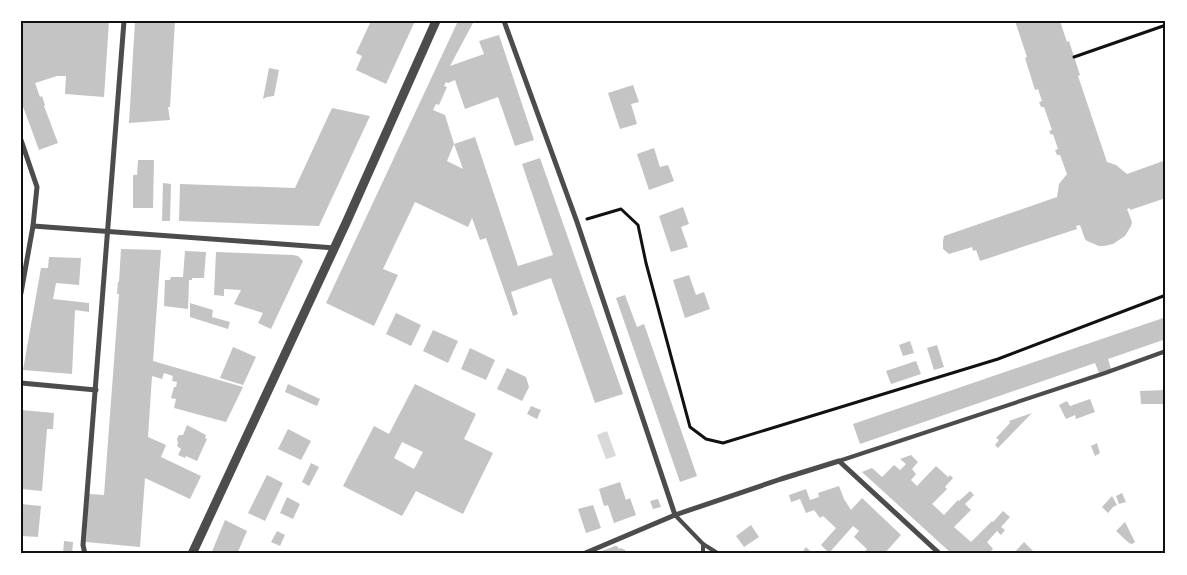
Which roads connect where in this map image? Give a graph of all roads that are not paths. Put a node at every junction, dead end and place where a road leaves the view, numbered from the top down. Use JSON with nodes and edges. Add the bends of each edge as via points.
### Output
{"nodes":[{"id":1,"x":124,"y":21,"type":"edge"},
{"id":2,"x":436,"y":21,"type":"edge"},
{"id":3,"x":504,"y":21,"type":"edge"},
{"id":4,"x":21,"y":140,"type":"edge"},
{"id":5,"x":33,"y":226,"type":"junction"},
{"id":6,"x":108,"y":231,"type":"junction"},
{"id":7,"x":335,"y":248,"type":"junction"},
{"id":8,"x":21,"y":293,"type":"edge"},
{"id":9,"x":1166,"y":351,"type":"edge"},
{"id":10,"x":21,"y":383,"type":"edge"},
{"id":11,"x":96,"y":390,"type":"junction"},
{"id":12,"x":839,"y":461,"type":"junction"},
{"id":13,"x":675,"y":515,"type":"junction"},
{"id":14,"x":703,"y":544,"type":"junction"},
{"id":15,"x":85,"y":554,"type":"edge"},
{"id":16,"x":192,"y":554,"type":"edge"},
{"id":17,"x":584,"y":554,"type":"edge"},
{"id":18,"x":703,"y":554,"type":"edge"},
{"id":19,"x":719,"y":554,"type":"edge"},
{"id":20,"x":940,"y":554,"type":"edge"}],
"edges":[{"from":1,"to":6,"type":"street"},
{"from":2,"to":7,"type":"street"},
{"from":3,"to":13,"type":"street"},
{"from":4,"to":5,"type":"street","via":[[37,187]]},
{"from":5,"to":6,"type":"street"},
{"from":5,"to":8,"type":"street"},
{"from":6,"to":7,"type":"street"},
{"from":6,"to":11,"type":"street"},
{"from":7,"to":16,"type":"street"},
{"from":9,"to":12,"type":"lane"},
{"from":10,"to":11,"type":"street"},
{"from":11,"to":15,"type":"street","via":[[83,545]]},
{"from":12,"to":13,"type":"street"},
{"from":12,"to":20,"type":"street"},
{"from":13,"to":14,"type":"lane"},
{"from":13,"to":17,"type":"street"},
{"from":14,"to":18,"type":"lane"},
{"from":14,"to":19,"type":"lane"}]}
